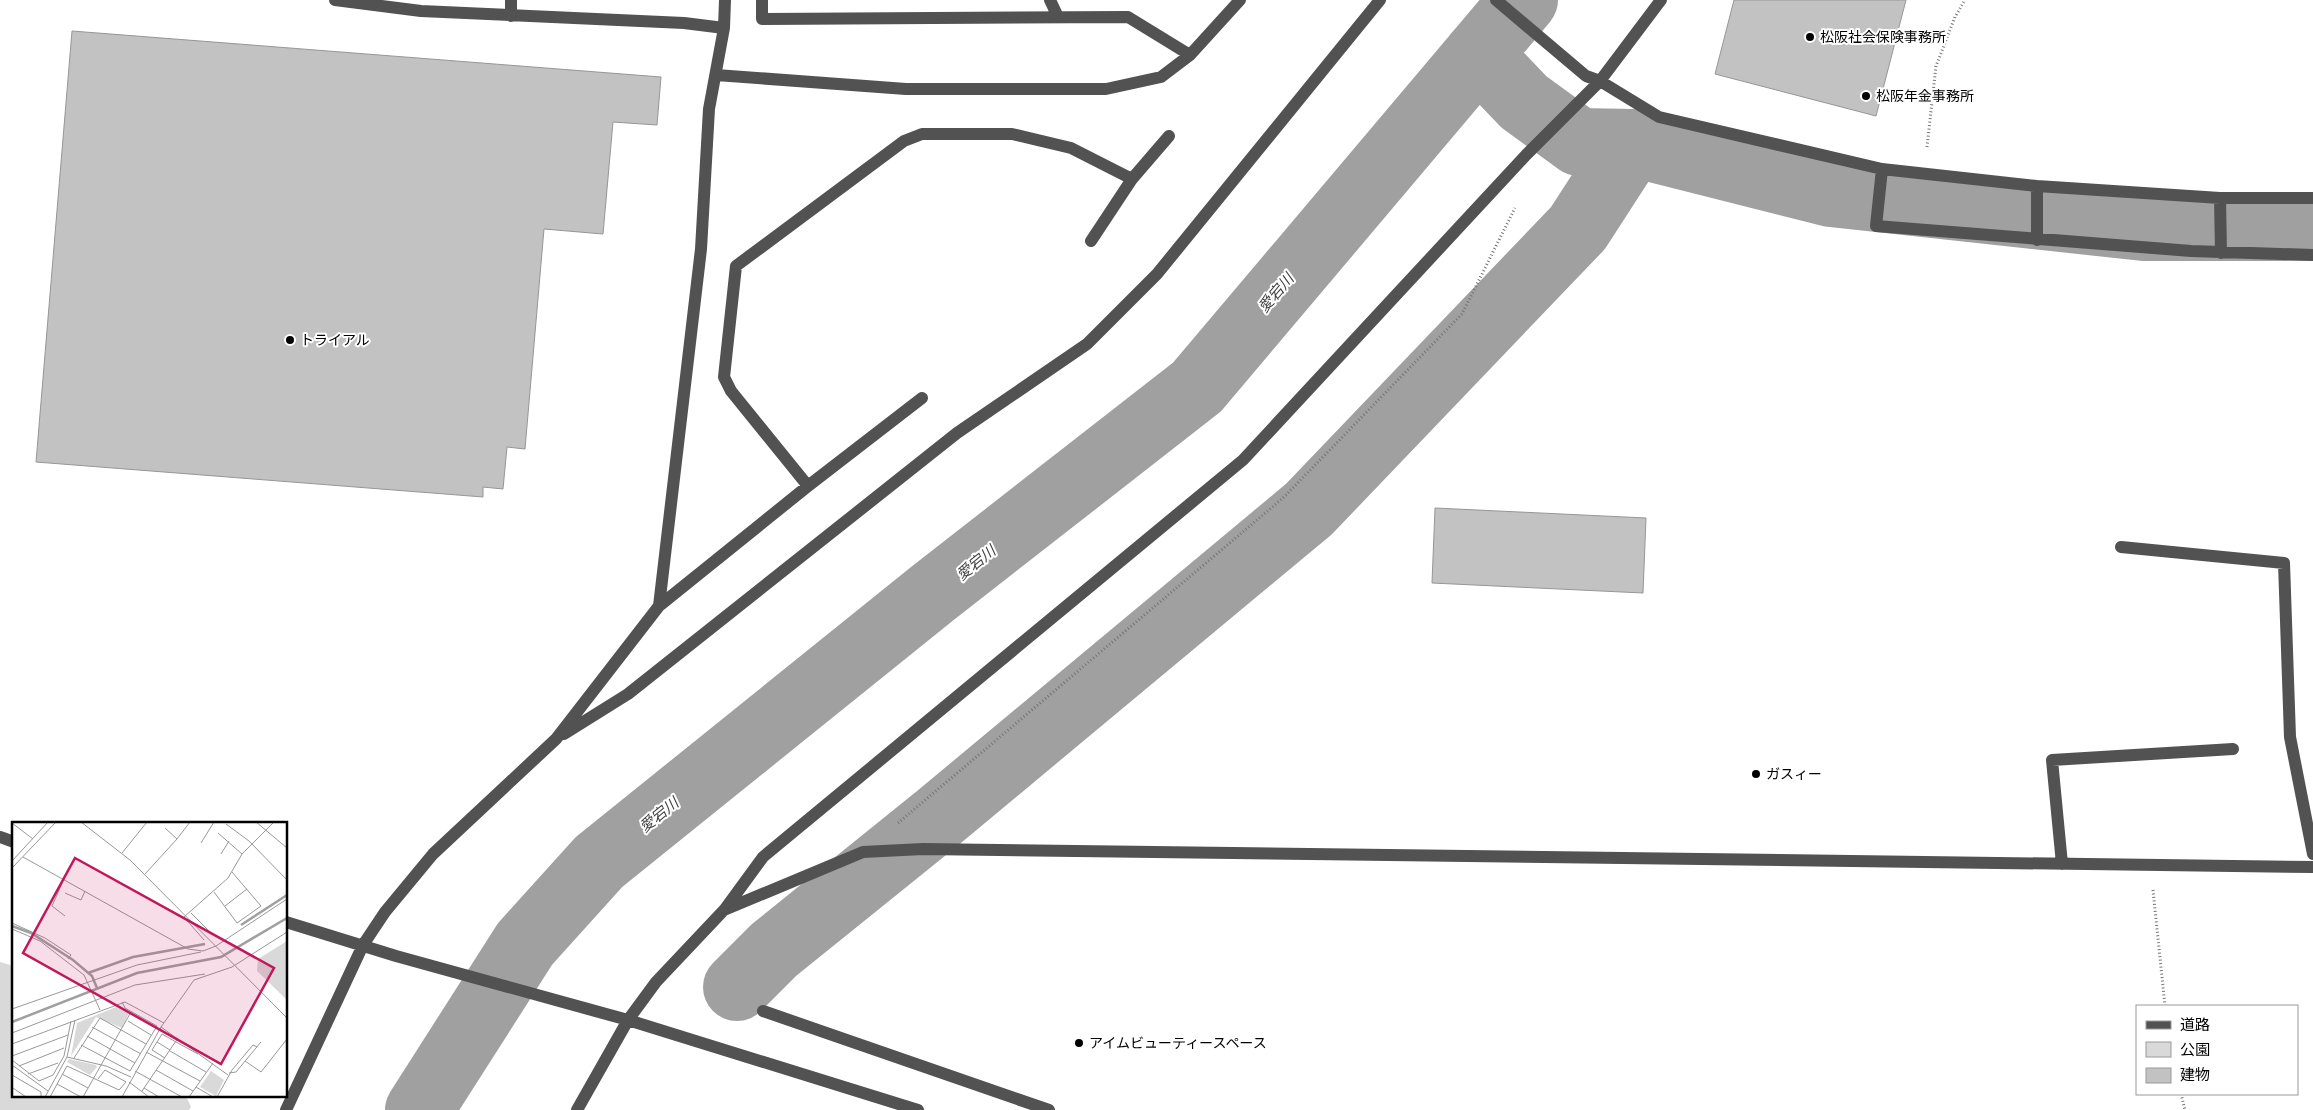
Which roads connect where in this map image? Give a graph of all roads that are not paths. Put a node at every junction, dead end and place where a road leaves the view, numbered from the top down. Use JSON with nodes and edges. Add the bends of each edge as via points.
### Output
{"nodes":[{"id":1,"x":335,"y":0,"type":"edge"},
{"id":2,"x":511,"y":0,"type":"edge"},
{"id":3,"x":725,"y":0,"type":"edge"},
{"id":4,"x":762,"y":0,"type":"edge"},
{"id":5,"x":1050,"y":0,"type":"edge"},
{"id":6,"x":1240,"y":0,"type":"edge"},
{"id":7,"x":1380,"y":0,"type":"edge"},
{"id":8,"x":1496,"y":0,"type":"edge"},
{"id":9,"x":1661,"y":0,"type":"edge"},
{"id":10,"x":511,"y":16,"type":"junction"},
{"id":11,"x":1058,"y":17,"type":"junction"},
{"id":12,"x":724,"y":28,"type":"junction"},
{"id":13,"x":1190,"y":55,"type":"junction"},
{"id":14,"x":716,"y":75,"type":"junction"},
{"id":15,"x":1600,"y":81,"type":"junction"},
{"id":16,"x":1170,"y":136,"type":"dead end"},
{"id":17,"x":1882,"y":170,"type":"junction"},
{"id":18,"x":1132,"y":179,"type":"junction"},
{"id":19,"x":2036,"y":188,"type":"junction"},
{"id":20,"x":2313,"y":198,"type":"edge"},
{"id":21,"x":2220,"y":199,"type":"junction"},
{"id":22,"x":2037,"y":239,"type":"junction"},
{"id":23,"x":1091,"y":241,"type":"dead end"},
{"id":24,"x":2221,"y":251,"type":"junction"},
{"id":25,"x":2313,"y":255,"type":"edge"},
{"id":26,"x":922,"y":398,"type":"dead end"},
{"id":27,"x":808,"y":486,"type":"junction"},
{"id":28,"x":2121,"y":546,"type":"dead end"},
{"id":29,"x":659,"y":606,"type":"junction"},
{"id":30,"x":556,"y":739,"type":"junction"},
{"id":31,"x":2234,"y":749,"type":"dead end"},
{"id":32,"x":2313,"y":854,"type":"edge"},
{"id":33,"x":2062,"y":864,"type":"junction"},
{"id":34,"x":2313,"y":867,"type":"edge"},
{"id":35,"x":724,"y":910,"type":"junction"},
{"id":36,"x":288,"y":923,"type":"edge"},
{"id":37,"x":363,"y":945,"type":"junction"},
{"id":38,"x":763,"y":1010,"type":"dead end"},
{"id":39,"x":628,"y":1020,"type":"junction"},
{"id":40,"x":286,"y":1110,"type":"edge"},
{"id":41,"x":577,"y":1110,"type":"edge"},
{"id":42,"x":918,"y":1110,"type":"edge"},
{"id":43,"x":1048,"y":1110,"type":"edge"}],
"edges":[{"from":1,"to":10,"type":"street","via":[[421,11]]},
{"from":2,"to":10,"type":"street"},
{"from":3,"to":12,"type":"street"},
{"from":4,"to":11,"type":"street","via":[[762,19]]},
{"from":5,"to":11,"type":"street"},
{"from":6,"to":13,"type":"street"},
{"from":7,"to":30,"type":"street","via":[[1157,274],[1087,344],[957,433],[628,694]]},
{"from":8,"to":15,"type":"street","via":[[1586,76]]},
{"from":9,"to":15,"type":"street"},
{"from":10,"to":12,"type":"street"},
{"from":11,"to":13,"type":"street","via":[[1128,17]]},
{"from":12,"to":14,"type":"street"},
{"from":13,"to":14,"type":"street","via":[[1161,77],[1106,89],[906,89]]},
{"from":14,"to":29,"type":"street","via":[[709,109],[701,250]]},
{"from":15,"to":17,"type":"street","via":[[1659,117]]},
{"from":15,"to":35,"type":"street","via":[[1528,153],[1243,460],[763,857]]},
{"from":16,"to":18,"type":"street"},
{"from":17,"to":19,"type":"street"},
{"from":17,"to":22,"type":"street","via":[[1876,226]]},
{"from":18,"to":23,"type":"street"},
{"from":18,"to":27,"type":"street","via":[[1071,148],[1012,134],[922,134],[904,141],[736,266],[724,377],[731,391]]},
{"from":19,"to":21,"type":"street"},
{"from":19,"to":22,"type":"street"},
{"from":20,"to":21,"type":"street"},
{"from":21,"to":24,"type":"street"},
{"from":22,"to":24,"type":"street"},
{"from":24,"to":25,"type":"street"},
{"from":26,"to":27,"type":"street"},
{"from":27,"to":29,"type":"street"},
{"from":28,"to":32,"type":"street","via":[[2284,562],[2290,737]]},
{"from":29,"to":30,"type":"street"},
{"from":30,"to":37,"type":"street","via":[[433,854],[384,912]]},
{"from":31,"to":33,"type":"street","via":[[2052,760]]},
{"from":33,"to":34,"type":"street"},
{"from":33,"to":35,"type":"street","via":[[876,850],[862,852]]},
{"from":35,"to":39,"type":"street","via":[[656,982]]},
{"from":36,"to":37,"type":"street"},
{"from":37,"to":39,"type":"street"},
{"from":37,"to":40,"type":"street"},
{"from":38,"to":43,"type":"street"},
{"from":39,"to":41,"type":"street"},
{"from":39,"to":42,"type":"street"}]}
